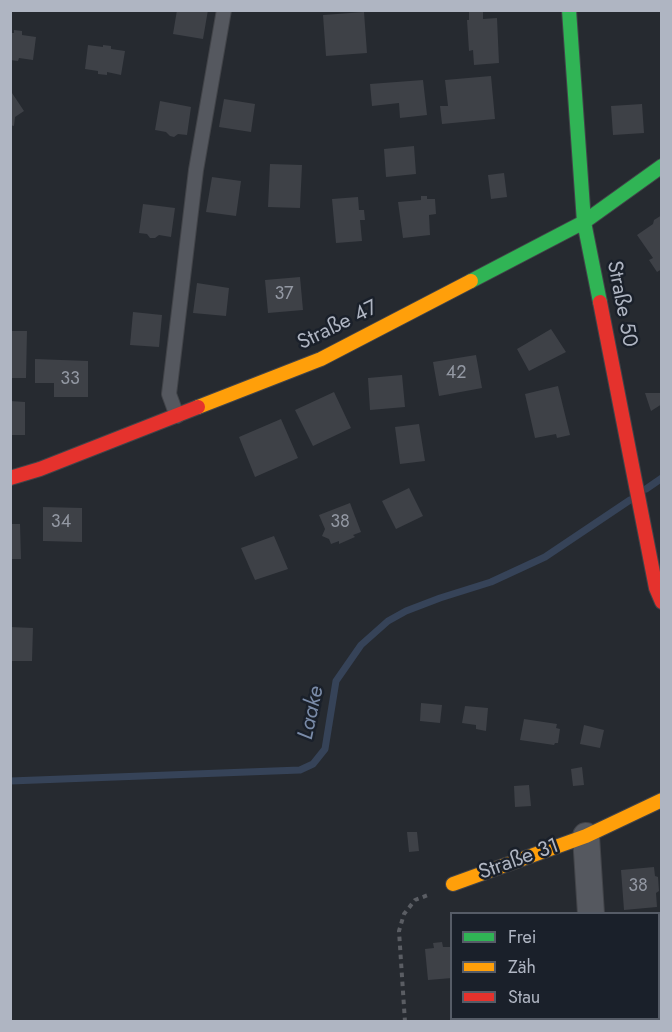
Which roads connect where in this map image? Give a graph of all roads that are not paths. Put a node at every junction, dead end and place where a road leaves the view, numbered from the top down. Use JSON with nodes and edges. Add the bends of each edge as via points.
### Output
{"nodes":[{"id":1,"x":224,"y":10,"type":"edge"},
{"id":2,"x":569,"y":10,"type":"edge"},
{"id":3,"x":662,"y":166,"type":"edge"},
{"id":4,"x":584,"y":222,"type":"junction"},
{"id":5,"x":177,"y":416,"type":"junction"},
{"id":6,"x":10,"y":478,"type":"edge"},
{"id":7,"x":662,"y":602,"type":"edge"},
{"id":8,"x":662,"y":800,"type":"edge"},
{"id":9,"x":586,"y":836,"type":"junction"},
{"id":10,"x":453,"y":884,"type":"road end"},
{"id":11,"x":591,"y":912,"type":"edge"}],
"edges":[{"from":1,"to":5,"type":"lane","via":[[196,170],[169,394]]},
{"from":2,"to":4,"type":"street","name":"Straße 50"},
{"from":3,"to":4,"type":"street","name":"Straße 47"},
{"from":4,"to":5,"type":"street","name":"Straße 47","via":[[321,359]]},
{"from":4,"to":7,"type":"street","name":"Straße 50","via":[[656,588]]},
{"from":5,"to":6,"type":"street","name":"Straße 47"},
{"from":8,"to":9,"type":"street","name":"Straße 31"},
{"from":9,"to":10,"type":"street","name":"Straße 31"},
{"from":9,"to":11,"type":"street","name":"Straße 31"}]}
